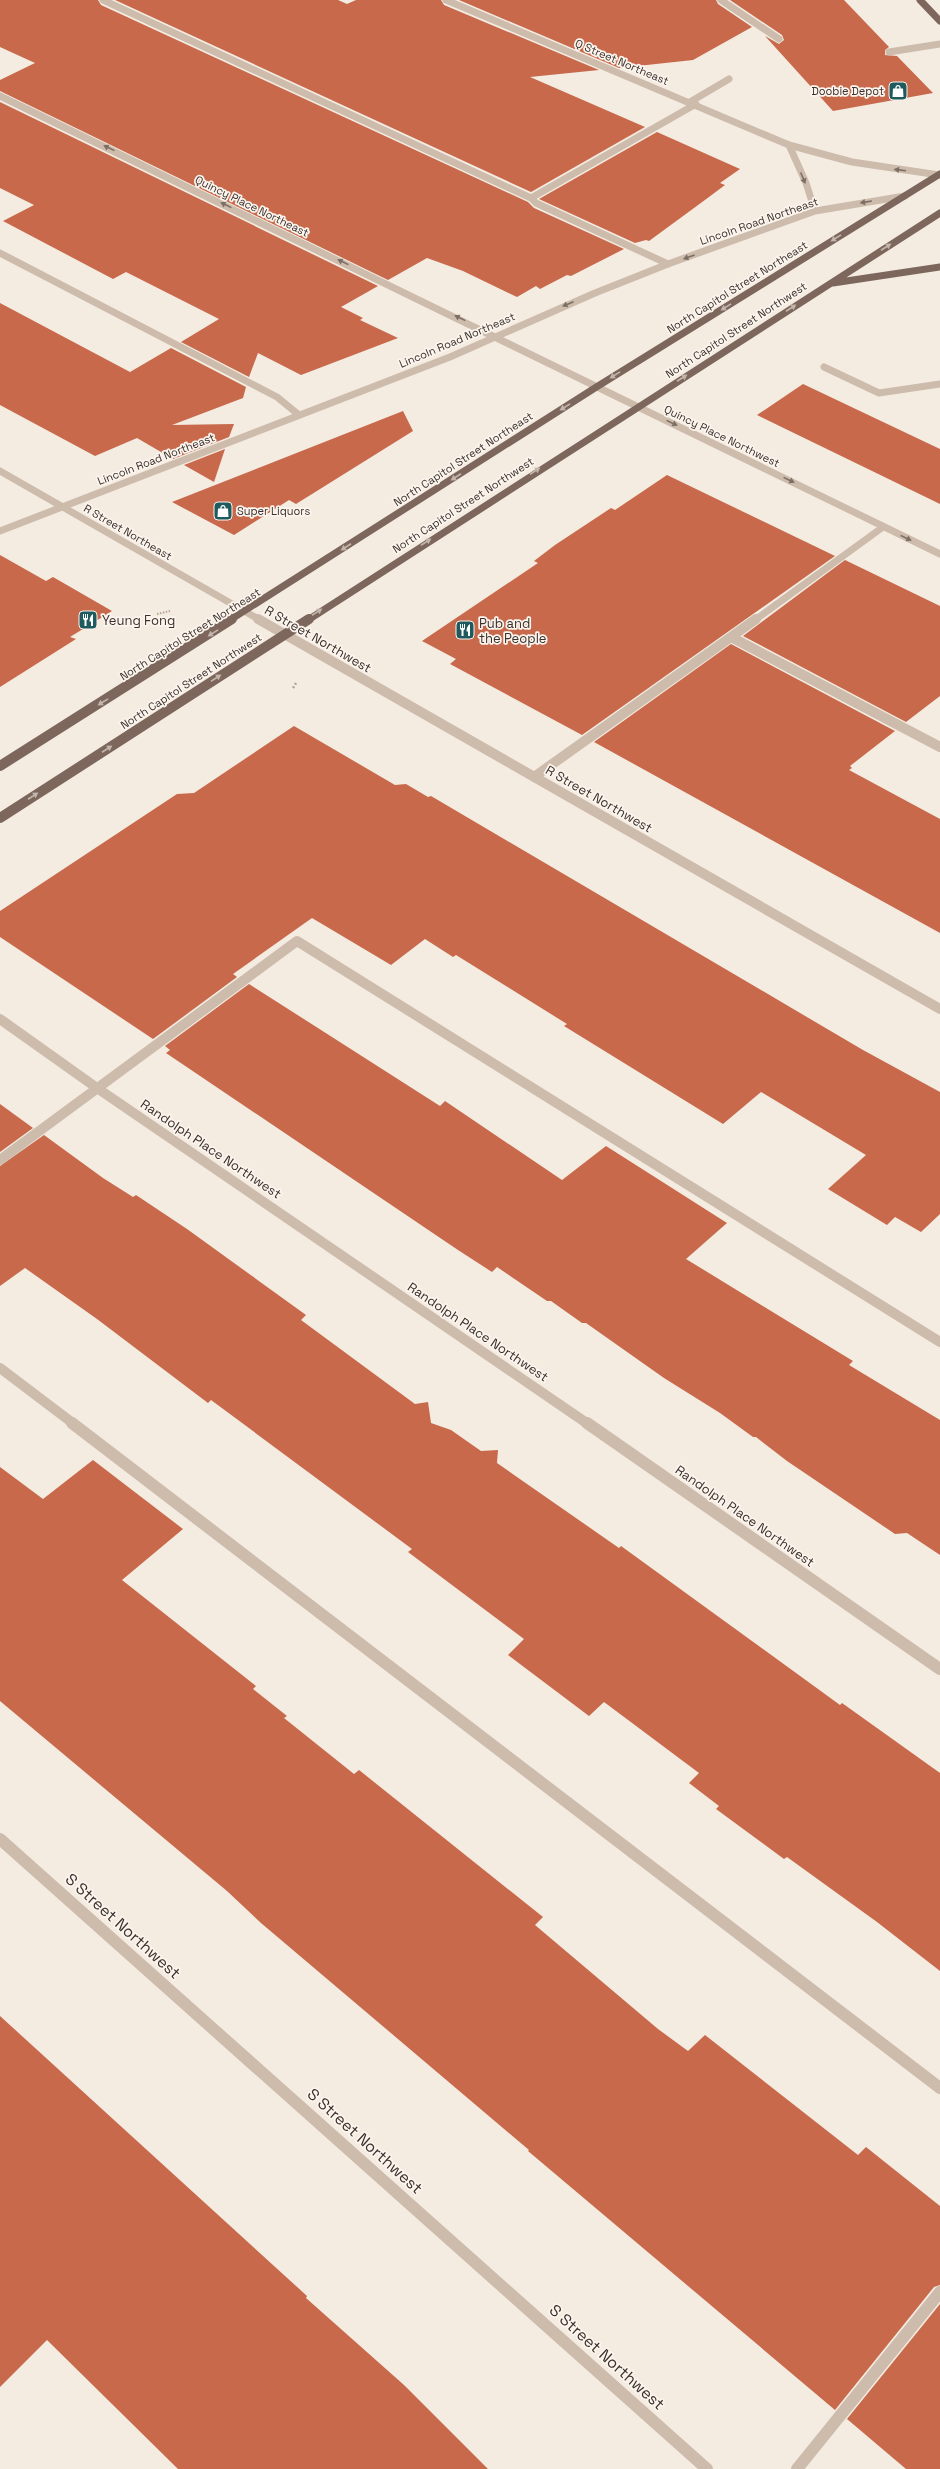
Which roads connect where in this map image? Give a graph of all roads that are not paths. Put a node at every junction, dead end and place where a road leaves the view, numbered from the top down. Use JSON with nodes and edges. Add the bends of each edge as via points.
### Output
{"nodes":[{"id":1,"x":102,"y":0,"type":"edge"},
{"id":2,"x":446,"y":0,"type":"edge"},
{"id":3,"x":721,"y":0,"type":"edge"},
{"id":4,"x":920,"y":0,"type":"edge"},
{"id":5,"x":940,"y":21,"type":"edge"},
{"id":6,"x":779,"y":39,"type":"dead end"},
{"id":7,"x":940,"y":44,"type":"edge"},
{"id":8,"x":889,"y":52,"type":"dead end"},
{"id":9,"x":729,"y":79,"type":"dead end"},
{"id":10,"x":0,"y":96,"type":"edge"},
{"id":11,"x":693,"y":103,"type":"junction"},
{"id":12,"x":789,"y":145,"type":"junction"},
{"id":13,"x":939,"y":174,"type":"edge"},
{"id":14,"x":905,"y":196,"type":"junction"},
{"id":15,"x":531,"y":198,"type":"junction"},
{"id":16,"x":815,"y":211,"type":"junction"},
{"id":17,"x":940,"y":213,"type":"edge"},
{"id":18,"x":0,"y":253,"type":"edge"},
{"id":19,"x":668,"y":264,"type":"junction"},
{"id":20,"x":940,"y":267,"type":"edge"},
{"id":21,"x":829,"y":283,"type":"junction"},
{"id":22,"x":495,"y":336,"type":"junction"},
{"id":23,"x":824,"y":367,"type":"dead end"},
{"id":24,"x":940,"y":384,"type":"edge"},
{"id":25,"x":598,"y":386,"type":"junction"},
{"id":26,"x":637,"y":406,"type":"junction"},
{"id":27,"x":298,"y":415,"type":"junction"},
{"id":28,"x":0,"y":471,"type":"edge"},
{"id":29,"x":63,"y":507,"type":"junction"},
{"id":30,"x":883,"y":527,"type":"junction"},
{"id":31,"x":0,"y":531,"type":"edge"},
{"id":32,"x":940,"y":554,"type":"edge"},
{"id":33,"x":246,"y":612,"type":"junction"},
{"id":34,"x":284,"y":634,"type":"junction"},
{"id":35,"x":731,"y":637,"type":"junction"},
{"id":36,"x":940,"y":747,"type":"edge"},
{"id":37,"x":0,"y":766,"type":"edge"},
{"id":38,"x":534,"y":777,"type":"junction"},
{"id":39,"x":0,"y":818,"type":"edge"},
{"id":40,"x":940,"y":1009,"type":"edge"},
{"id":41,"x":0,"y":1019,"type":"edge"},
{"id":42,"x":97,"y":1088,"type":"junction"},
{"id":43,"x":0,"y":1160,"type":"edge"},
{"id":44,"x":940,"y":1342,"type":"edge"},
{"id":45,"x":0,"y":1368,"type":"edge"},
{"id":46,"x":940,"y":1669,"type":"edge"},
{"id":47,"x":0,"y":1839,"type":"edge"},
{"id":48,"x":940,"y":2088,"type":"edge"},
{"id":49,"x":940,"y":2292,"type":"edge"},
{"id":50,"x":707,"y":2469,"type":"edge"},
{"id":51,"x":797,"y":2469,"type":"edge"}],
"edges":[{"from":1,"to":15,"type":"street"},
{"from":2,"to":11,"type":"street","name":"Q Street Northeast"},
{"from":3,"to":6,"type":"street"},
{"from":4,"to":5,"type":"main road"},
{"from":7,"to":8,"type":"street"},
{"from":9,"to":11,"type":"street"},
{"from":22,"to":10,"type":"street","name":"Quincy Place Northeast","one_way":true},
{"from":11,"to":12,"type":"street","name":"Q Street Northeast"},
{"from":11,"to":15,"type":"street"},
{"from":13,"to":12,"type":"street","name":"Q Street Northeast","one_way":true,"via":[[852,162]]},
{"from":12,"to":16,"type":"street","one_way":true},
{"from":13,"to":14,"type":"main road","name":"North Capitol Street Northeast"},
{"from":14,"to":16,"type":"street","name":"Lincoln Road Northeast","one_way":true},
{"from":14,"to":25,"type":"main road","name":"North Capitol Street Northeast","one_way":true},
{"from":15,"to":19,"type":"street","via":[[536,203]]},
{"from":16,"to":19,"type":"street","name":"Lincoln Road Northeast","one_way":true},
{"from":21,"to":17,"type":"main road","name":"North Capitol Street Northwest","one_way":true},
{"from":18,"to":27,"type":"street","via":[[277,397]]},
{"from":19,"to":22,"type":"street","name":"Lincoln Road Northeast","one_way":true},
{"from":20,"to":21,"type":"main road"},
{"from":26,"to":21,"type":"main road","name":"North Capitol Street Northwest","one_way":true},
{"from":22,"to":25,"type":"street","name":"Quincy Place Northwest"},
{"from":22,"to":27,"type":"street","name":"Lincoln Road Northeast","via":[[450,357]]},
{"from":23,"to":24,"type":"street","via":[[879,393]]},
{"from":25,"to":26,"type":"street","name":"Quincy Place Northwest"},
{"from":25,"to":33,"type":"main road","name":"North Capitol Street Northeast","one_way":true},
{"from":26,"to":30,"type":"street","name":"Quincy Place Northwest","one_way":true},
{"from":34,"to":26,"type":"main road","name":"North Capitol Street Northwest","one_way":true},
{"from":27,"to":29,"type":"street","name":"Lincoln Road Northeast"},
{"from":28,"to":29,"type":"street","name":"R Street Northeast"},
{"from":29,"to":31,"type":"street","name":"Lincoln Road Northeast"},
{"from":29,"to":33,"type":"street","name":"R Street Northeast"},
{"from":30,"to":32,"type":"street","name":"Quincy Place Northwest","one_way":true},
{"from":30,"to":35,"type":"street"},
{"from":33,"to":34,"type":"street","name":"R Street Northwest"},
{"from":33,"to":37,"type":"main road","name":"North Capitol Street Northeast","one_way":true},
{"from":34,"to":38,"type":"street","name":"R Street Northwest"},
{"from":39,"to":34,"type":"main road","name":"North Capitol Street Northwest","one_way":true},
{"from":35,"to":36,"type":"street"},
{"from":35,"to":38,"type":"street"},
{"from":38,"to":40,"type":"street","name":"R Street Northwest"},
{"from":41,"to":42,"type":"street","name":"Randolph Place Northwest"},
{"from":42,"to":43,"type":"street"},
{"from":42,"to":44,"type":"street","via":[[297,941]]},
{"from":42,"to":46,"type":"street","name":"Randolph Place Northwest","via":[[713,1510]]},
{"from":45,"to":48,"type":"street"},
{"from":47,"to":50,"type":"street","name":"S Street Northwest"},
{"from":49,"to":51,"type":"street"}]}
